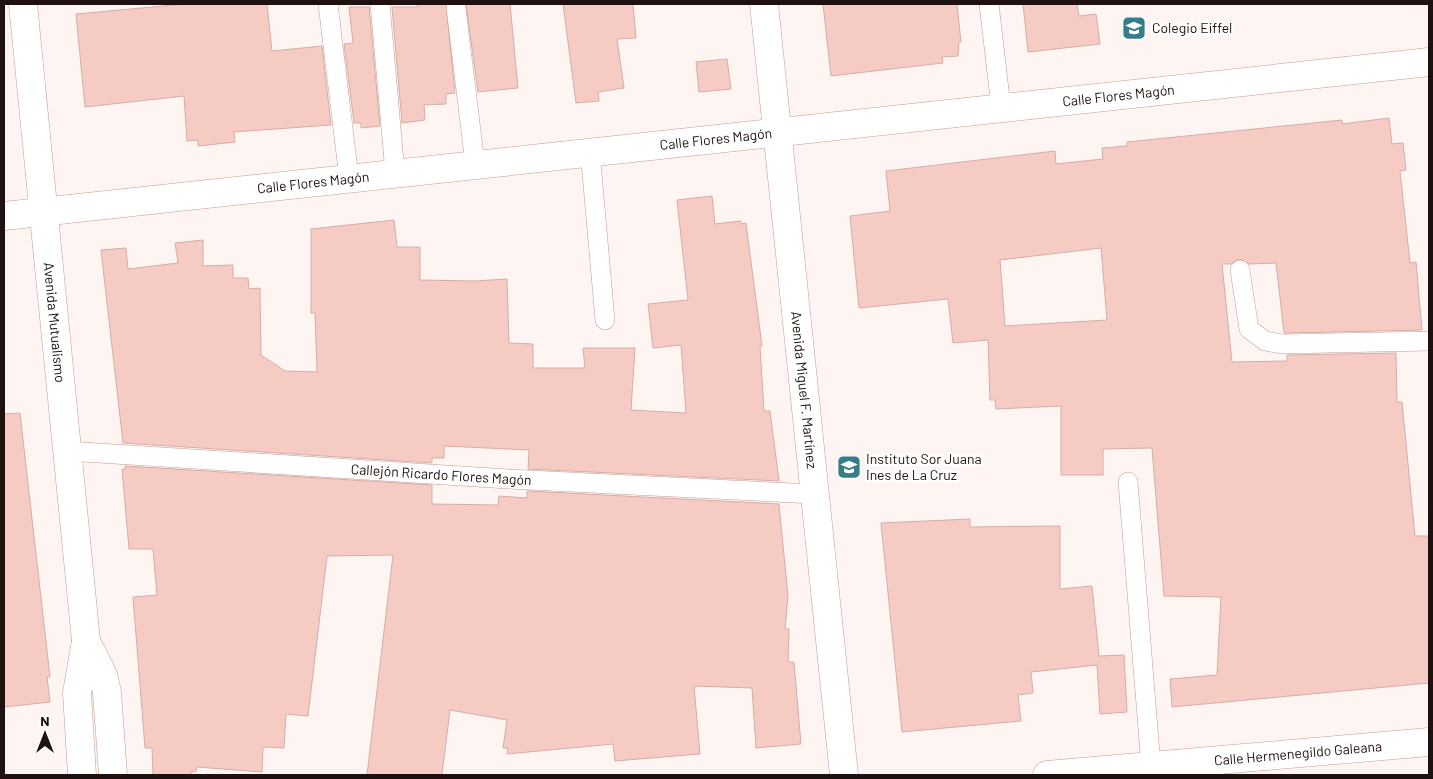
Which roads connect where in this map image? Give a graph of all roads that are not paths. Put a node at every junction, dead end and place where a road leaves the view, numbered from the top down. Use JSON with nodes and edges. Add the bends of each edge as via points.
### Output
{"nodes":[{"id":1,"x":23,"y":4,"type":"edge"},
{"id":2,"x":328,"y":4,"type":"edge"},
{"id":3,"x":380,"y":4,"type":"edge"},
{"id":4,"x":764,"y":4,"type":"edge"},
{"id":5,"x":989,"y":4,"type":"edge"},
{"id":6,"x":456,"y":8,"type":"dead end"},
{"id":7,"x":1429,"y":62,"type":"edge"},
{"id":8,"x":1001,"y":107,"type":"junction"},
{"id":9,"x":777,"y":131,"type":"junction"},
{"id":10,"x":590,"y":152,"type":"junction"},
{"id":11,"x":475,"y":164,"type":"junction"},
{"id":12,"x":395,"y":173,"type":"junction"},
{"id":13,"x":350,"y":178,"type":"junction"},
{"id":14,"x":42,"y":212,"type":"junction"},
{"id":15,"x":4,"y":216,"type":"edge"},
{"id":16,"x":1240,"y":270,"type":"dead end"},
{"id":17,"x":605,"y":320,"type":"dead end"},
{"id":18,"x":1429,"y":341,"type":"edge"},
{"id":19,"x":68,"y":451,"type":"junction"},
{"id":20,"x":1128,"y":482,"type":"dead end"},
{"id":21,"x":815,"y":494,"type":"junction"},
{"id":22,"x":86,"y":641,"type":"junction"},
{"id":23,"x":1429,"y":742,"type":"edge"},
{"id":24,"x":1151,"y":766,"type":"junction"},
{"id":25,"x":82,"y":775,"type":"edge"},
{"id":26,"x":113,"y":775,"type":"edge"},
{"id":27,"x":844,"y":775,"type":"edge"},
{"id":28,"x":1047,"y":775,"type":"edge"}],
"edges":[{"from":1,"to":14,"type":"street","name":"Avenida Mutualismo"},
{"from":2,"to":13,"type":"lane"},
{"from":3,"to":12,"type":"lane"},
{"from":4,"to":9,"type":"street","name":"Avenida Miguel F. Martínez"},
{"from":5,"to":8,"type":"lane"},
{"from":6,"to":11,"type":"lane"},
{"from":7,"to":8,"type":"street","name":"Calle Flores Magón"},
{"from":8,"to":9,"type":"street","name":"Calle Flores Magón"},
{"from":9,"to":10,"type":"street","name":"Calle Flores Magón"},
{"from":9,"to":21,"type":"street","name":"Avenida Miguel F. Martínez"},
{"from":10,"to":11,"type":"street","name":"Calle Flores Magón"},
{"from":10,"to":17,"type":"lane"},
{"from":11,"to":12,"type":"street","name":"Calle Flores Magón"},
{"from":12,"to":13,"type":"street","name":"Calle Flores Magón"},
{"from":13,"to":14,"type":"street","name":"Calle Flores Magón"},
{"from":14,"to":15,"type":"street","name":"Calle Flores Magón"},
{"from":14,"to":19,"type":"street","name":"Avenida Mutualismo"},
{"from":16,"to":18,"type":"lane","via":[[1249,329],[1265,341],[1282,344]]},
{"from":19,"to":21,"type":"lane","name":"Callejón Ricardo Flores Magón","via":[[508,479]]},
{"from":19,"to":22,"type":"street","name":"Avenida Mutualismo"},
{"from":20,"to":24,"type":"lane"},
{"from":21,"to":27,"type":"street","name":"Avenida Miguel F. Martínez"},
{"from":22,"to":25,"type":"street","name":"Avenida Mutualismo","via":[[76,693]]},
{"from":22,"to":26,"type":"street","name":"Avenida Mutualismo","via":[[103,675],[107,692]]},
{"from":23,"to":24,"type":"street","name":"Calle Hermenegildo Galeana"},
{"from":24,"to":28,"type":"street","name":"Calle Hermenegildo Galeana"}]}
